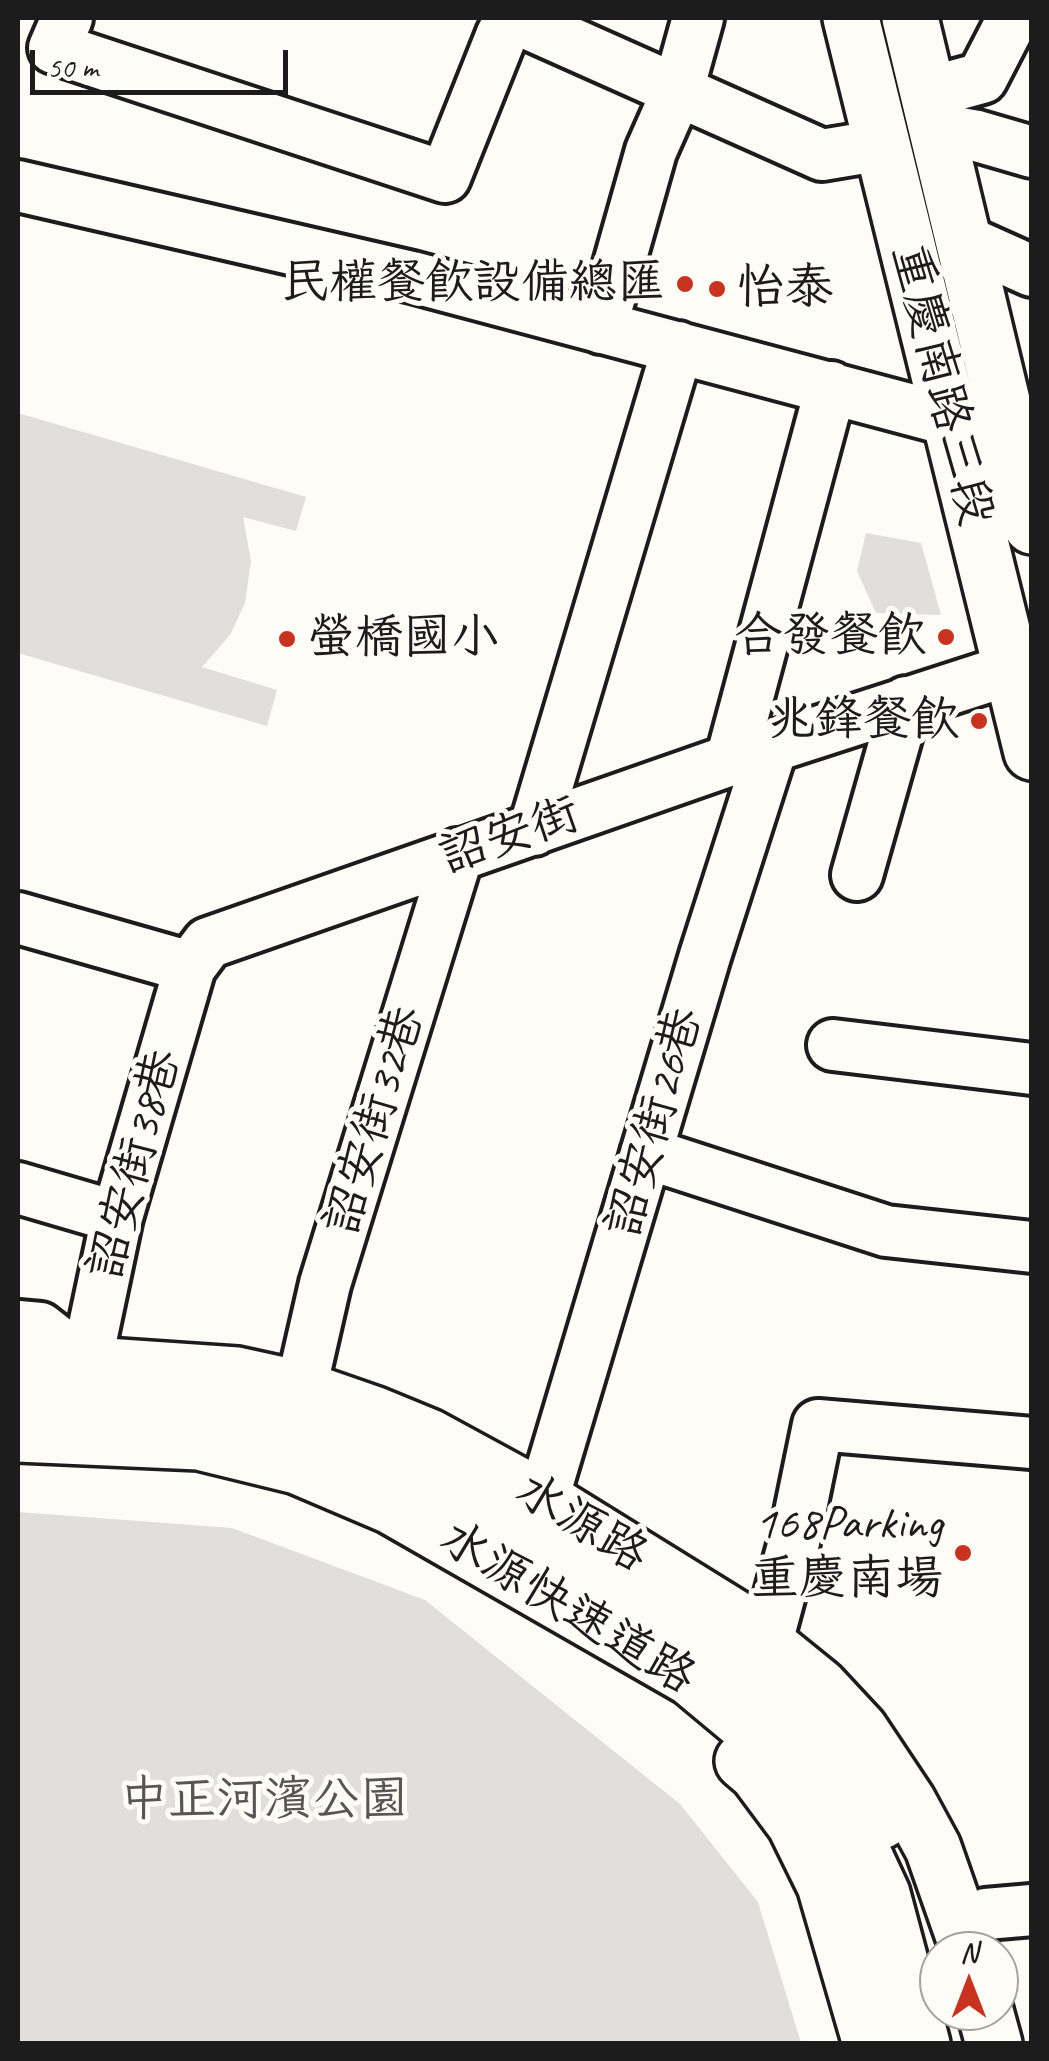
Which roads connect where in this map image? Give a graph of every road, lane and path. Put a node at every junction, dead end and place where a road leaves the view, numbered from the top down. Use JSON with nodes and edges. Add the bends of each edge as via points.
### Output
{"nodes":[{"id":1,"x":698,"y":18,"type":"edge"},
{"id":2,"x":851,"y":18,"type":"edge"},
{"id":3,"x":910,"y":18,"type":"edge"},
{"id":4,"x":1012,"y":18,"type":"edge"},
{"id":5,"x":499,"y":22,"type":"edge"},
{"id":6,"x":60,"y":33,"type":"edge"},
{"id":7,"x":678,"y":90,"type":"junction"},
{"id":8,"x":932,"y":111,"type":"junction"},
{"id":9,"x":882,"y":145,"type":"junction"},
{"id":10,"x":1032,"y":152,"type":"edge"},
{"id":11,"x":18,"y":186,"type":"edge"},
{"id":12,"x":965,"y":241,"type":"junction"},
{"id":13,"x":1032,"y":271,"type":"edge"},
{"id":14,"x":600,"y":328,"type":"junction"},
{"id":15,"x":678,"y":347,"type":"junction"},
{"id":16,"x":830,"y":387,"type":"junction"},
{"id":17,"x":951,"y":422,"type":"junction"},
{"id":18,"x":1021,"y":439,"type":"edge"},
{"id":19,"x":1032,"y":526,"type":"edge"},
{"id":20,"x":1012,"y":669,"type":"junction"},
{"id":21,"x":906,"y":702,"type":"junction"},
{"id":22,"x":1032,"y":752,"type":"edge"},
{"id":23,"x":752,"y":754,"type":"junction"},
{"id":24,"x":534,"y":830,"type":"junction"},
{"id":25,"x":458,"y":854,"type":"junction"},
{"id":26,"x":857,"y":875,"type":"dead end"},
{"id":27,"x":18,"y":918,"type":"edge"},
{"id":28,"x":190,"y":966,"type":"junction"},
{"id":29,"x":833,"y":1045,"type":"dead end"},
{"id":30,"x":1032,"y":1069,"type":"edge"},
{"id":31,"x":646,"y":1153,"type":"junction"},
{"id":32,"x":18,"y":1188,"type":"edge"},
{"id":33,"x":117,"y":1217,"type":"junction"},
{"id":34,"x":1032,"y":1247,"type":"edge"},
{"id":35,"x":18,"y":1326,"type":"edge"},
{"id":36,"x":18,"y":1360,"type":"edge"},
{"id":37,"x":86,"y":1364,"type":"junction"},
{"id":38,"x":301,"y":1389,"type":"junction"},
{"id":39,"x":18,"y":1392,"type":"edge"},
{"id":40,"x":18,"y":1434,"type":"edge"},
{"id":41,"x":1032,"y":1443,"type":"edge"},
{"id":42,"x":543,"y":1499,"type":"junction"},
{"id":43,"x":467,"y":1549,"type":"junction"},
{"id":44,"x":768,"y":1642,"type":"junction"},
{"id":45,"x":1032,"y":1910,"type":"edge"},
{"id":46,"x":936,"y":1931,"type":"edge"},
{"id":47,"x":953,"y":1931,"type":"edge"},
{"id":48,"x":972,"y":1931,"type":"edge"},
{"id":49,"x":871,"y":2044,"type":"edge"},
{"id":50,"x":922,"y":2044,"type":"edge"}],
"edges":[{"from":1,"to":7,"type":"street"},
{"from":2,"to":9,"type":"main road","name":"重慶南路三段"},
{"from":3,"to":8,"type":"main road","name":"重慶南路三段"},
{"from":4,"to":8,"type":"street","via":[[982,78]]},
{"from":5,"to":6,"type":"street","via":[[444,177]]},
{"from":5,"to":7,"type":"street"},
{"from":7,"to":9,"type":"street","via":[[822,155]]},
{"from":7,"to":14,"type":"street","via":[[651,151]]},
{"from":8,"to":10,"type":"street","via":[[977,136]]},
{"from":8,"to":12,"type":"main road","name":"重慶南路三段"},
{"from":9,"to":17,"type":"main road","name":"重慶南路三段"},
{"from":11,"to":14,"type":"street"},
{"from":12,"to":13,"type":"street"},
{"from":12,"to":18,"type":"main road","name":"重慶南路三段"},
{"from":14,"to":15,"type":"street"},
{"from":15,"to":16,"type":"street"},
{"from":15,"to":24,"type":"street"},
{"from":16,"to":17,"type":"street"},
{"from":16,"to":23,"type":"street","name":"詔安街26巷"},
{"from":17,"to":18,"type":"street"},
{"from":17,"to":20,"type":"main road","name":"重慶南路三段"},
{"from":18,"to":19,"type":"main road","name":"重慶南路三段"},
{"from":20,"to":21,"type":"street","name":"詔安街"},
{"from":20,"to":22,"type":"main road","name":"重慶南路三段"},
{"from":21,"to":23,"type":"street","name":"詔安街"},
{"from":21,"to":26,"type":"street"},
{"from":23,"to":24,"type":"street","name":"詔安街"},
{"from":23,"to":31,"type":"street","name":"詔安街26巷","via":[[705,956]]},
{"from":24,"to":25,"type":"street","name":"詔安街"},
{"from":25,"to":28,"type":"street","name":"詔安街","via":[[208,943]]},
{"from":25,"to":38,"type":"street","name":"詔安街32巷","via":[[325,1284]]},
{"from":27,"to":28,"type":"street"},
{"from":28,"to":33,"type":"street","name":"詔安街38巷"},
{"from":29,"to":30,"type":"street"},
{"from":31,"to":34,"type":"street","via":[[886,1231]]},
{"from":31,"to":42,"type":"street","name":"詔安街26巷"},
{"from":32,"to":33,"type":"street"},
{"from":33,"to":37,"type":"street","name":"詔安街38巷"},
{"from":35,"to":37,"type":"street","via":[[40,1328]]},
{"from":36,"to":37,"type":"main road","name":"水源路"},
{"from":37,"to":38,"type":"main road","name":"水源路","via":[[238,1375]]},
{"from":38,"to":42,"type":"main road","name":"水源路","via":[[430,1437]]},
{"from":39,"to":46,"type":"main road","name":"水源快速道路","via":[[214,1406],[291,1420],[368,1443],[447,1484],[768,1685],[866,1791],[925,1921]]},
{"from":40,"to":43,"type":"main road","name":"水源快速道路","via":[[200,1442],[297,1466],[391,1506]]},
{"from":41,"to":44,"type":"street","via":[[818,1424]]},
{"from":42,"to":44,"type":"main road","name":"水源路"},
{"from":43,"to":49,"type":"main road","via":[[698,1720],[756,1773],[794,1824],[825,1885]]},
{"from":43,"to":50,"type":"main road","name":"水源快速道路","via":[[691,1678],[826,1799],[862,1850],[882,1894]]},
{"from":44,"to":47,"type":"main road","name":"水源路","via":[[819,1686],[882,1762],[933,1848]]},
{"from":45,"to":48,"type":"street","via":[[986,1914]]}]}
